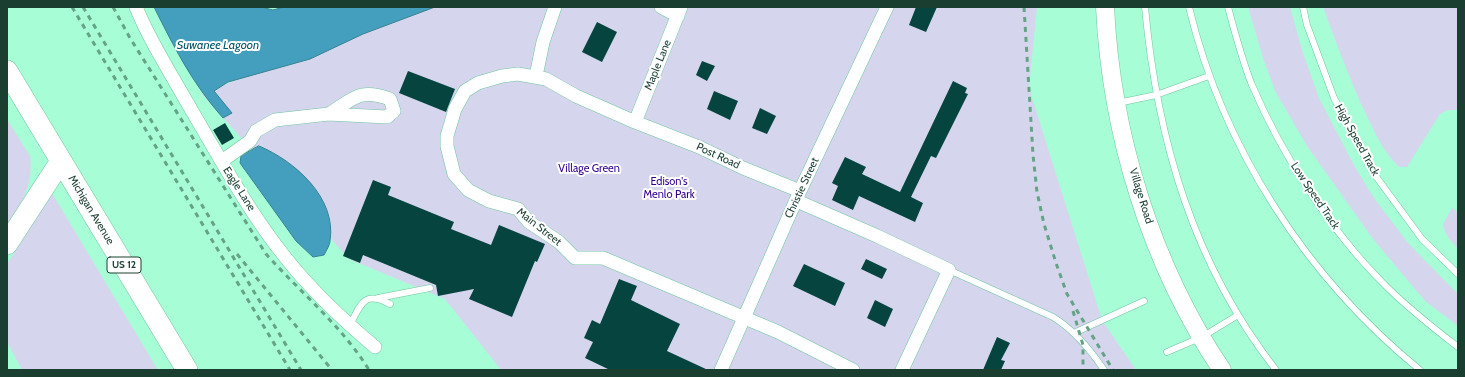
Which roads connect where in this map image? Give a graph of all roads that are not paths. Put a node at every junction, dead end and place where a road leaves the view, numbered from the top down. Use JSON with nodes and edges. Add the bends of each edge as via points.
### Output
{"nodes":[{"id":1,"x":136,"y":7,"type":"edge"},
{"id":2,"x":555,"y":7,"type":"edge"},
{"id":3,"x":661,"y":7,"type":"edge"},
{"id":4,"x":887,"y":7,"type":"edge"},
{"id":5,"x":1105,"y":7,"type":"edge"},
{"id":6,"x":1145,"y":7,"type":"edge"},
{"id":7,"x":1189,"y":7,"type":"edge"},
{"id":8,"x":1228,"y":7,"type":"edge"},
{"id":9,"x":1303,"y":7,"type":"edge"},
{"id":10,"x":680,"y":11,"type":"edge"},
{"id":11,"x":7,"y":71,"type":"edge"},
{"id":12,"x":536,"y":76,"type":"junction"},
{"id":13,"x":1209,"y":76,"type":"junction"},
{"id":14,"x":1156,"y":95,"type":"junction"},
{"id":15,"x":1117,"y":104,"type":"junction"},
{"id":16,"x":329,"y":114,"type":"dead end"},
{"id":17,"x":635,"y":122,"type":"junction"},
{"id":18,"x":61,"y":161,"type":"junction"},
{"id":19,"x":222,"y":161,"type":"junction"},
{"id":20,"x":799,"y":196,"type":"junction"},
{"id":21,"x":7,"y":244,"type":"edge"},
{"id":22,"x":948,"y":270,"type":"junction"},
{"id":23,"x":1458,"y":274,"type":"edge"},
{"id":24,"x":430,"y":288,"type":"dead end"},
{"id":25,"x":378,"y":298,"type":"junction"},
{"id":26,"x":1144,"y":301,"type":"dead end"},
{"id":27,"x":390,"y":304,"type":"dead end"},
{"id":28,"x":1238,"y":315,"type":"junction"},
{"id":29,"x":744,"y":318,"type":"junction"},
{"id":30,"x":350,"y":325,"type":"junction"},
{"id":31,"x":1074,"y":333,"type":"junction"},
{"id":32,"x":1202,"y":337,"type":"junction"},
{"id":33,"x":375,"y":347,"type":"dead end"},
{"id":34,"x":1458,"y":347,"type":"edge"},
{"id":35,"x":1167,"y":352,"type":"dead end"},
{"id":36,"x":187,"y":370,"type":"edge"},
{"id":37,"x":721,"y":370,"type":"edge"},
{"id":38,"x":853,"y":370,"type":"edge"},
{"id":39,"x":902,"y":370,"type":"edge"},
{"id":40,"x":1104,"y":370,"type":"edge"},
{"id":41,"x":1222,"y":370,"type":"edge"},
{"id":42,"x":1276,"y":370,"type":"edge"},
{"id":43,"x":1420,"y":370,"type":"edge"}],
"edges":[{"from":1,"to":19,"type":"street","name":"Eagle Lane","via":[[157,51]]},
{"from":2,"to":12,"type":"street","via":[[543,42]]},
{"from":3,"to":10,"type":"street"},
{"from":4,"to":20,"type":"street","name":"Christie Street"},
{"from":5,"to":15,"type":"street","name":"Village Road"},
{"from":6,"to":14,"type":"lane"},
{"from":7,"to":13,"type":"lane"},
{"from":8,"to":34,"type":"lane","name":"Low Speed Track","via":[[1252,84],[1274,132],[1306,185],[1340,234],[1381,282]]},
{"from":9,"to":23,"type":"lane","name":"High Speed Track","via":[[1334,98],[1372,171],[1422,239]]},
{"from":10,"to":17,"type":"street","name":"Maple Lane"},
{"from":11,"to":18,"type":"main road","name":"Michigan Avenue","number":"US 12"},
{"from":12,"to":17,"type":"street","name":"Main Street"},
{"from":12,"to":29,"type":"street","name":"Main Street","via":[[502,76],[478,83],[465,91],[455,109],[447,136],[446,146],[454,174],[468,190],[489,201],[518,209],[529,222],[559,242],[575,258],[603,258]]},
{"from":13,"to":14,"type":"lane"},
{"from":13,"to":43,"type":"lane","via":[[1245,156],[1288,228],[1313,262],[1345,298]]},
{"from":14,"to":15,"type":"lane"},
{"from":14,"to":28,"type":"lane","via":[[1180,190],[1217,278]]},
{"from":15,"to":32,"type":"street","name":"Village Road","via":[[1145,213],[1174,283]]},
{"from":16,"to":19,"type":"street","via":[[275,120],[256,131],[250,141]]},
{"from":17,"to":20,"type":"street","name":"Post Road","via":[[699,146]]},
{"from":18,"to":21,"type":"main road"},
{"from":18,"to":36,"type":"main road","name":"Michigan Avenue","number":"US 12"},
{"from":19,"to":30,"type":"street","name":"Eagle Lane","via":[[286,258]]},
{"from":20,"to":22,"type":"street","name":"Post Road"},
{"from":20,"to":29,"type":"street","name":"Christie Street"},
{"from":22,"to":31,"type":"lane","via":[[1053,317],[1067,325]]},
{"from":22,"to":39,"type":"street"},
{"from":24,"to":25,"type":"lane"},
{"from":25,"to":27,"type":"lane"},
{"from":25,"to":30,"type":"lane","via":[[370,298],[363,303]]},
{"from":26,"to":31,"type":"lane"},
{"from":28,"to":32,"type":"lane"},
{"from":28,"to":42,"type":"lane"},
{"from":29,"to":37,"type":"street","name":"Christie Street"},
{"from":29,"to":38,"type":"street","name":"Main Street"},
{"from":30,"to":33,"type":"street","name":"Eagle Lane"},
{"from":31,"to":40,"type":"lane"},
{"from":32,"to":35,"type":"lane"},
{"from":32,"to":41,"type":"street","name":"Village Road"}]}
